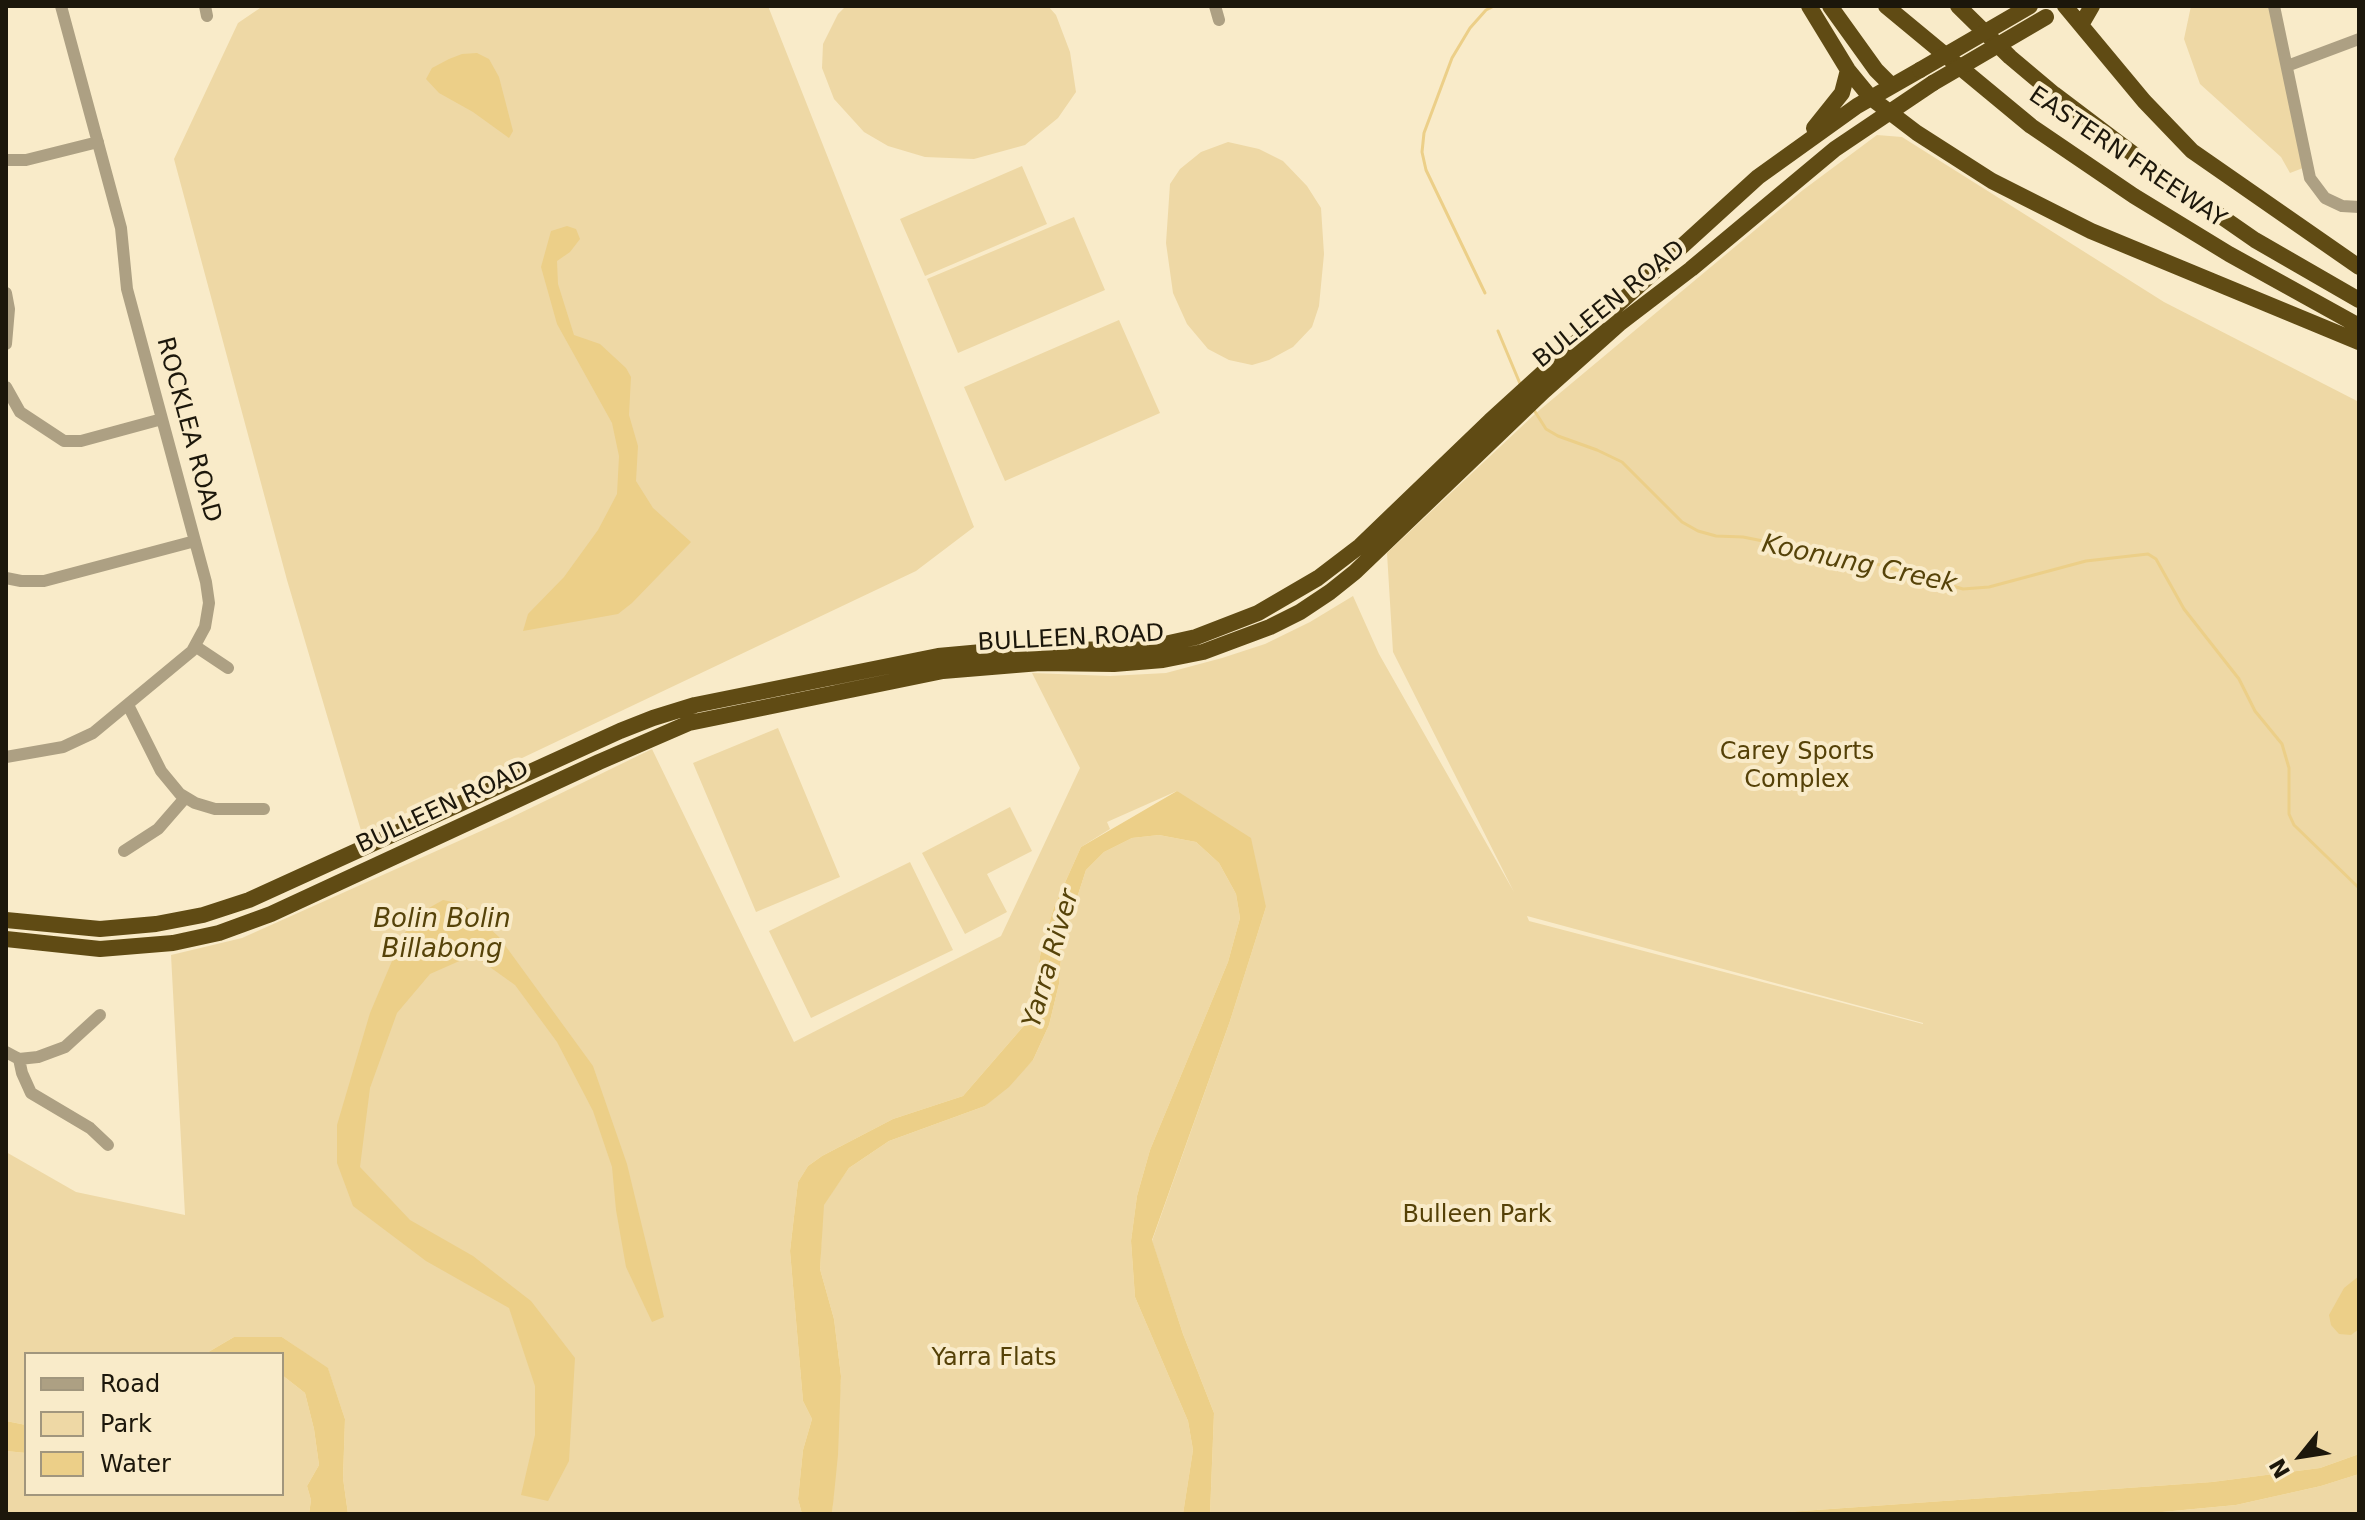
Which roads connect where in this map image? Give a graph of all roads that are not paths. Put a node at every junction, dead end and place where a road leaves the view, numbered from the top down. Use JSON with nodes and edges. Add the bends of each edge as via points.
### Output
{"nodes":[{"id":1,"x":61,"y":6,"type":"edge"},
{"id":2,"x":1215,"y":6,"type":"edge"},
{"id":3,"x":1809,"y":6,"type":"edge"},
{"id":4,"x":1830,"y":6,"type":"edge"},
{"id":5,"x":1886,"y":6,"type":"edge"},
{"id":6,"x":1958,"y":6,"type":"edge"},
{"id":7,"x":2030,"y":6,"type":"edge"},
{"id":8,"x":2064,"y":6,"type":"edge"},
{"id":9,"x":2092,"y":6,"type":"edge"},
{"id":10,"x":2274,"y":6,"type":"edge"},
{"id":11,"x":1219,"y":20,"type":"dead end"},
{"id":12,"x":2081,"y":25,"type":"junction"},
{"id":13,"x":2359,"y":39,"type":"edge"},
{"id":14,"x":2287,"y":66,"type":"junction"},
{"id":15,"x":1848,"y":70,"type":"junction"},
{"id":16,"x":1892,"y":86,"type":"junction"},
{"id":17,"x":1871,"y":98,"type":"junction"},
{"id":18,"x":1888,"y":111,"type":"junction"},
{"id":19,"x":98,"y":142,"type":"junction"},
{"id":20,"x":1800,"y":145,"type":"junction"},
{"id":21,"x":6,"y":160,"type":"edge"},
{"id":22,"x":2359,"y":207,"type":"edge"},
{"id":23,"x":2359,"y":267,"type":"edge"},
{"id":24,"x":6,"y":293,"type":"edge"},
{"id":25,"x":2359,"y":300,"type":"edge"},
{"id":26,"x":2359,"y":326,"type":"edge"},
{"id":27,"x":2359,"y":342,"type":"edge"},
{"id":28,"x":6,"y":344,"type":"edge"},
{"id":29,"x":6,"y":387,"type":"edge"},
{"id":30,"x":162,"y":419,"type":"junction"},
{"id":31,"x":1495,"y":427,"type":"junction"},
{"id":32,"x":195,"y":541,"type":"junction"},
{"id":33,"x":6,"y":578,"type":"edge"},
{"id":34,"x":195,"y":646,"type":"junction"},
{"id":35,"x":228,"y":668,"type":"dead end"},
{"id":36,"x":128,"y":705,"type":"junction"},
{"id":37,"x":6,"y":757,"type":"edge"},
{"id":38,"x":185,"y":798,"type":"junction"},
{"id":39,"x":264,"y":809,"type":"dead end"},
{"id":40,"x":124,"y":851,"type":"dead end"},
{"id":41,"x":8,"y":920,"type":"edge"},
{"id":42,"x":8,"y":940,"type":"edge"},
{"id":43,"x":100,"y":1015,"type":"dead end"},
{"id":44,"x":6,"y":1052,"type":"edge"},
{"id":45,"x":19,"y":1059,"type":"junction"},
{"id":46,"x":108,"y":1145,"type":"dead end"}],
"edges":[{"from":1,"to":19,"type":"street","name":"ROCKLEA ROAD"},
{"from":2,"to":11,"type":"street"},
{"from":3,"to":15,"type":"highway"},
{"from":4,"to":16,"type":"highway"},
{"from":5,"to":26,"type":"highway","name":"EASTERN FREEWAY","via":[[2031,126],[2082,161],[2229,254]]},
{"from":6,"to":25,"type":"highway","name":"EASTERN FREEWAY","via":[[2043,85],[2157,172],[2255,240]]},
{"from":7,"to":16,"type":"highway","name":"BULLEEN ROAD","bridge":true},
{"from":8,"to":12,"type":"highway"},
{"from":8,"to":18,"type":"highway","name":"BULLEEN ROAD","bridge":true},
{"from":9,"to":12,"type":"highway"},
{"from":10,"to":14,"type":"street"},
{"from":12,"to":23,"type":"highway","via":[[2192,151]]},
{"from":13,"to":14,"type":"street"},
{"from":14,"to":22,"type":"street","via":[[2314,186],[2342,206]]},
{"from":15,"to":17,"type":"highway"},
{"from":15,"to":20,"type":"highway","via":[[1842,93]]},
{"from":16,"to":17,"type":"highway","name":"BULLEEN ROAD"},
{"from":17,"to":18,"type":"highway"},
{"from":17,"to":20,"type":"highway","name":"BULLEEN ROAD"},
{"from":18,"to":27,"type":"highway","via":[[1992,181],[2091,231]]},
{"from":18,"to":31,"type":"highway","name":"BULLEEN ROAD"},
{"from":19,"to":21,"type":"street"},
{"from":19,"to":30,"type":"street","name":"ROCKLEA ROAD","via":[[121,228],[127,289]]},
{"from":20,"to":31,"type":"highway","name":"BULLEEN ROAD","via":[[1734,197]]},
{"from":24,"to":28,"type":"street"},
{"from":29,"to":30,"type":"street","via":[[20,412],[64,441]]},
{"from":30,"to":32,"type":"street","name":"ROCKLEA ROAD"},
{"from":31,"to":41,"type":"highway","name":"BULLEEN ROAD","via":[[1344,560],[1258,613],[1196,637],[1129,649],[938,656],[695,705],[620,731],[249,900],[188,918],[100,929]]},
{"from":31,"to":42,"type":"highway","name":"BULLEEN ROAD","via":[[1330,592],[1236,641],[1163,660],[943,671],[703,720],[219,933],[100,949]]},
{"from":32,"to":33,"type":"street","via":[[44,581]]},
{"from":32,"to":34,"type":"street","name":"ROCKLEA ROAD","via":[[209,603]]},
{"from":34,"to":35,"type":"street"},
{"from":34,"to":36,"type":"street","name":"ROCKLEA ROAD"},
{"from":36,"to":37,"type":"street","name":"ROCKLEA ROAD","via":[[79,741]]},
{"from":36,"to":38,"type":"street","via":[[161,771]]},
{"from":38,"to":39,"type":"street","via":[[215,809]]},
{"from":38,"to":40,"type":"street","via":[[158,829]]},
{"from":41,"to":42,"type":"highway","via":[[25,935]]},
{"from":43,"to":45,"type":"street","via":[[65,1047]]},
{"from":44,"to":45,"type":"street"},
{"from":45,"to":46,"type":"street","via":[[31,1093],[90,1128]]}]}
